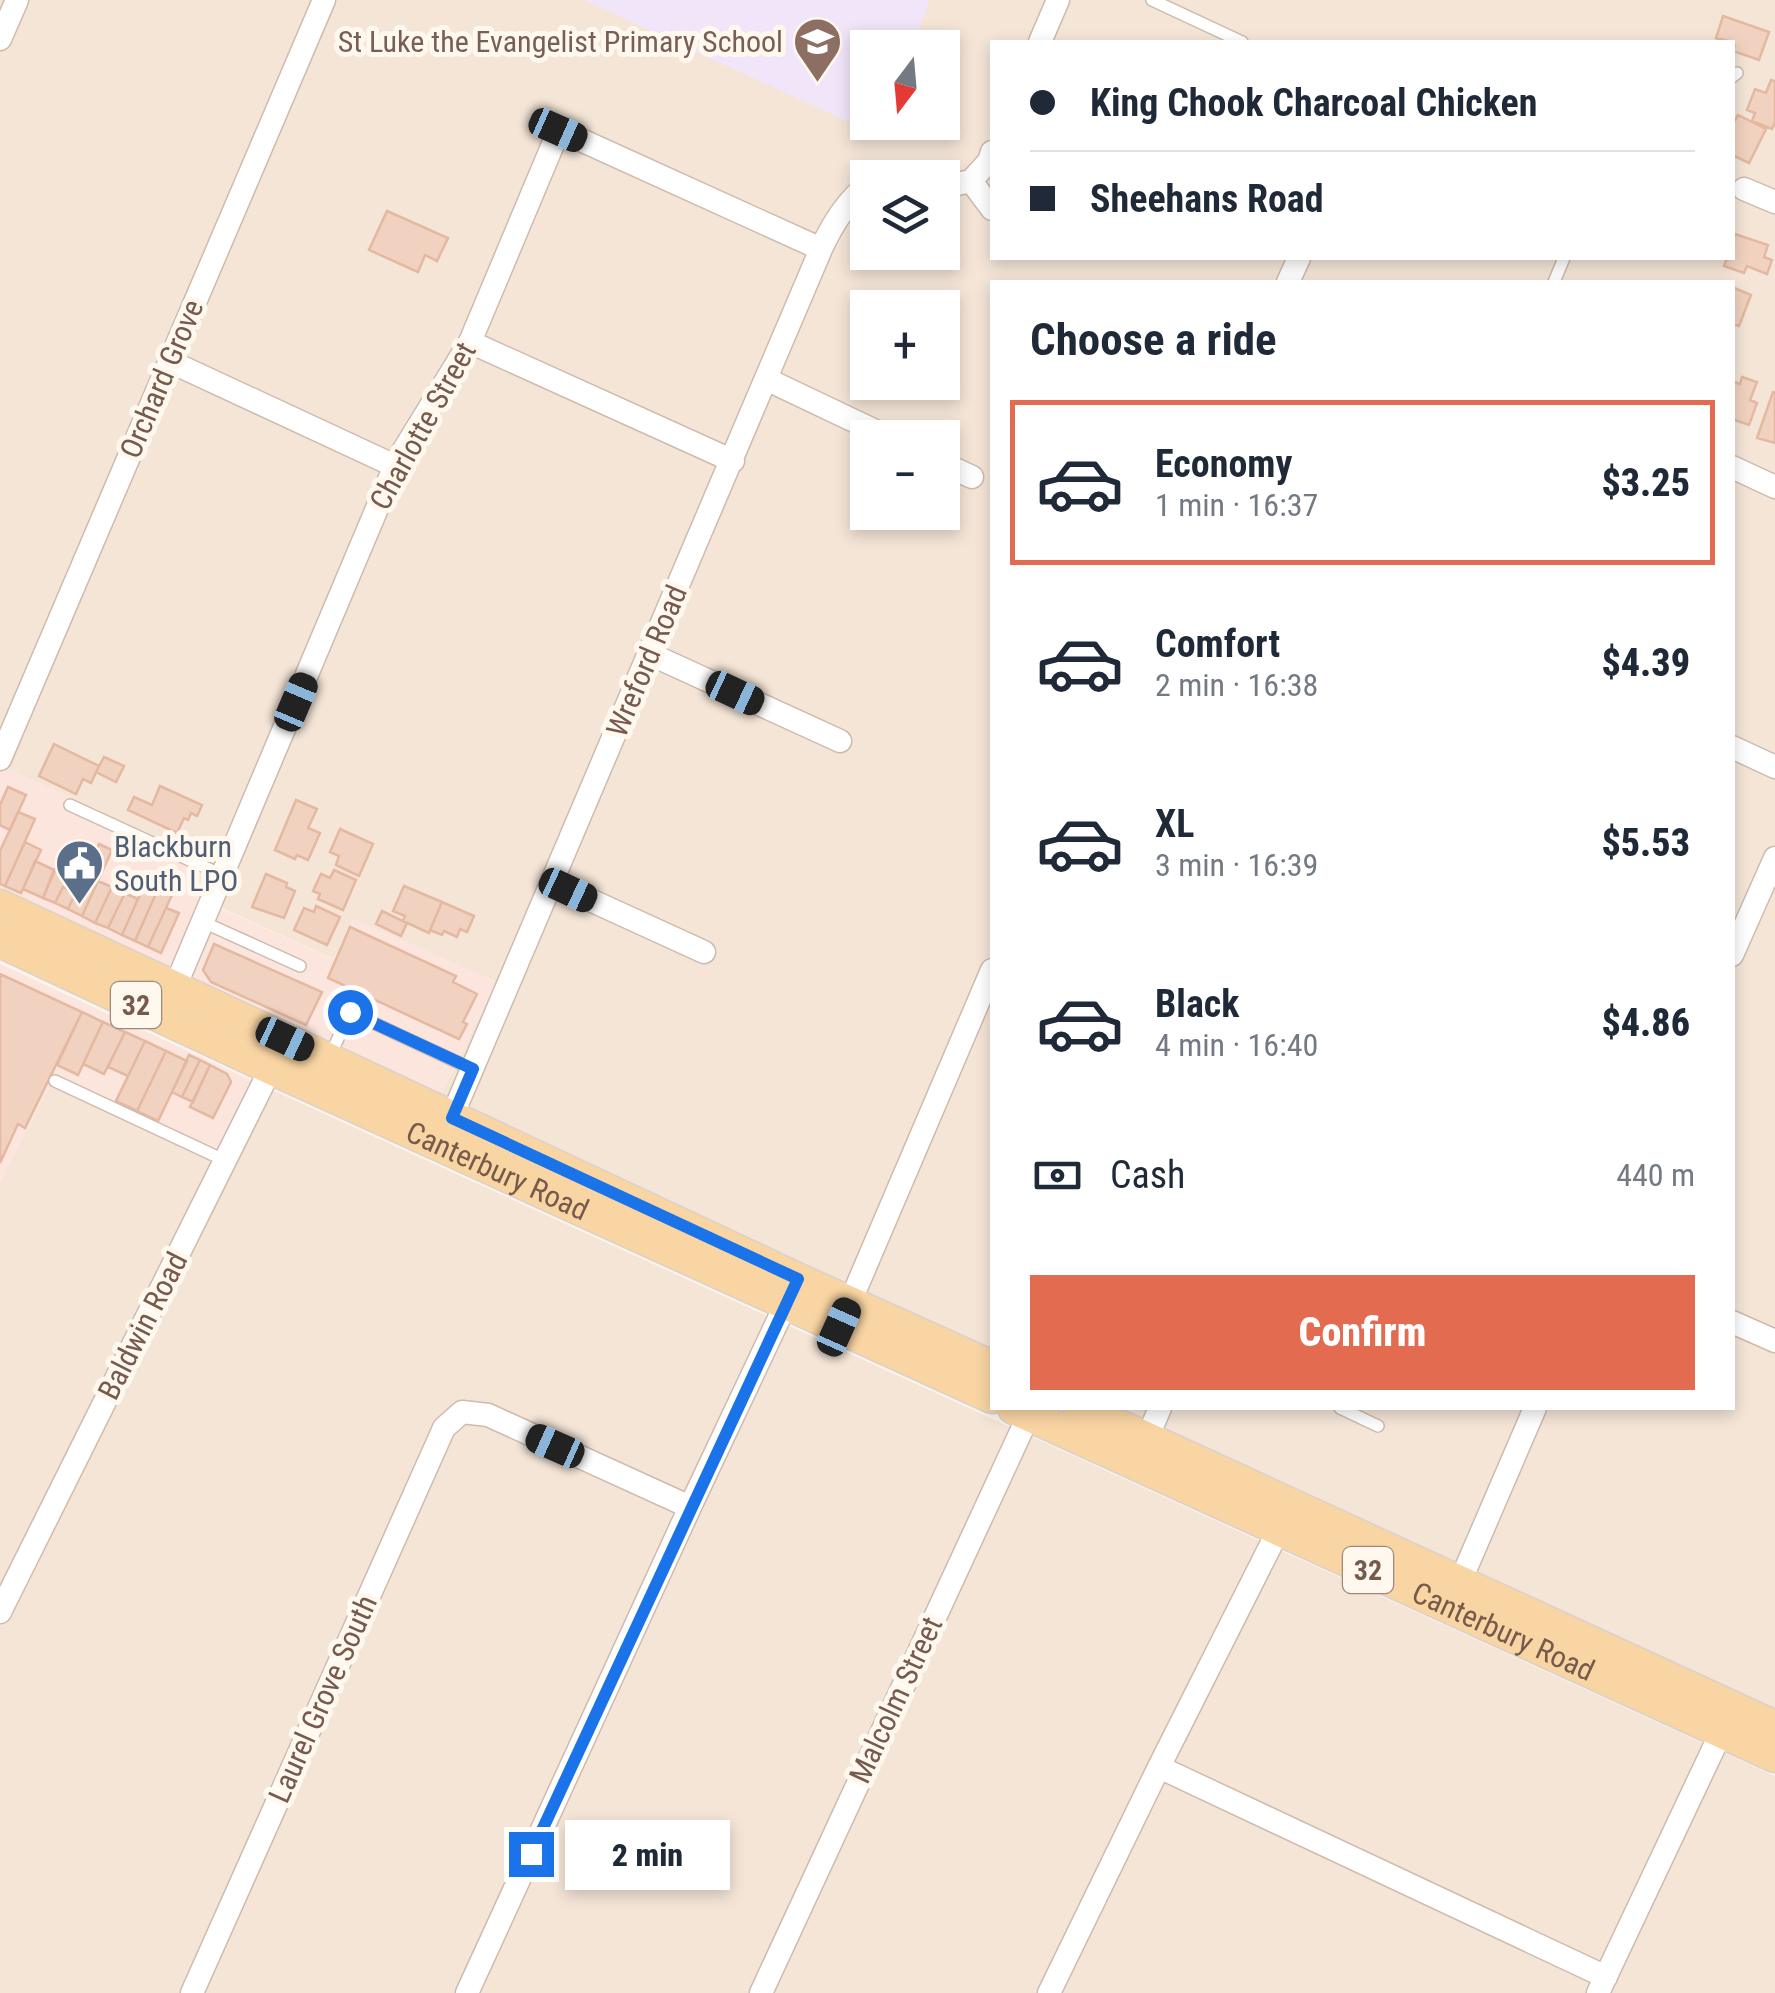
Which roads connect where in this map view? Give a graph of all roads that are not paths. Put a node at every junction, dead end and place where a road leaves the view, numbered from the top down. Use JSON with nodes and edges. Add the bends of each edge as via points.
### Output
{"nodes":[{"id":1,"x":17,"y":0,"type":"edge"},
{"id":2,"x":324,"y":0,"type":"edge"},
{"id":3,"x":1058,"y":0,"type":"edge"},
{"id":4,"x":1152,"y":0,"type":"edge"},
{"id":5,"x":0,"y":39,"type":"edge"},
{"id":6,"x":1041,"y":40,"type":"edge"},
{"id":7,"x":1238,"y":40,"type":"edge"},
{"id":8,"x":990,"y":158,"type":"edge"},
{"id":9,"x":970,"y":181,"type":"junction"},
{"id":10,"x":960,"y":183,"type":"edge"},
{"id":11,"x":1738,"y":187,"type":"edge"},
{"id":12,"x":850,"y":201,"type":"edge"},
{"id":13,"x":1775,"y":202,"type":"edge"},
{"id":14,"x":990,"y":206,"type":"edge"},
{"id":15,"x":821,"y":249,"type":"junction"},
{"id":16,"x":470,"y":342,"type":"junction"},
{"id":17,"x":170,"y":361,"type":"junction"},
{"id":18,"x":766,"y":379,"type":"junction"},
{"id":19,"x":852,"y":420,"type":"edge"},
{"id":20,"x":733,"y":460,"type":"junction"},
{"id":21,"x":395,"y":466,"type":"junction"},
{"id":22,"x":1735,"y":469,"type":"edge"},
{"id":23,"x":960,"y":471,"type":"edge"},
{"id":24,"x":972,"y":477,"type":"dead end"},
{"id":25,"x":1775,"y":487,"type":"edge"},
{"id":26,"x":650,"y":654,"type":"junction"},
{"id":27,"x":840,"y":741,"type":"dead end"},
{"id":28,"x":1735,"y":749,"type":"edge"},
{"id":29,"x":0,"y":758,"type":"edge"},
{"id":30,"x":1775,"y":767,"type":"edge"},
{"id":31,"x":70,"y":805,"type":"dead end"},
{"id":32,"x":1775,"y":858,"type":"edge"},
{"id":33,"x":222,"y":876,"type":"junction"},
{"id":34,"x":553,"y":883,"type":"junction"},
{"id":35,"x":0,"y":906,"type":"edge"},
{"id":36,"x":203,"y":922,"type":"junction"},
{"id":37,"x":0,"y":942,"type":"edge"},
{"id":38,"x":1735,"y":948,"type":"edge"},
{"id":39,"x":704,"y":952,"type":"dead end"},
{"id":40,"x":300,"y":966,"type":"dead end"},
{"id":41,"x":990,"y":975,"type":"edge"},
{"id":42,"x":175,"y":988,"type":"junction"},
{"id":43,"x":278,"y":1054,"type":"junction"},
{"id":44,"x":329,"y":1060,"type":"junction"},
{"id":45,"x":473,"y":1069,"type":"junction"},
{"id":46,"x":55,"y":1081,"type":"dead end"},
{"id":47,"x":446,"y":1131,"type":"junction"},
{"id":48,"x":226,"y":1161,"type":"junction"},
{"id":49,"x":792,"y":1291,"type":"junction"},
{"id":50,"x":844,"y":1315,"type":"junction"},
{"id":51,"x":1735,"y":1323,"type":"edge"},
{"id":52,"x":1775,"y":1342,"type":"edge"},
{"id":53,"x":990,"y":1366,"type":"edge"},
{"id":54,"x":990,"y":1397,"type":"edge"},
{"id":55,"x":1025,"y":1410,"type":"edge"},
{"id":56,"x":1083,"y":1410,"type":"edge"},
{"id":57,"x":1159,"y":1410,"type":"edge"},
{"id":58,"x":1344,"y":1410,"type":"edge"},
{"id":59,"x":1534,"y":1410,"type":"edge"},
{"id":60,"x":1378,"y":1426,"type":"dead end"},
{"id":61,"x":1142,"y":1451,"type":"junction"},
{"id":62,"x":690,"y":1507,"type":"junction"},
{"id":63,"x":1279,"y":1529,"type":"junction"},
{"id":64,"x":1460,"y":1582,"type":"junction"},
{"id":65,"x":0,"y":1612,"type":"edge"},
{"id":66,"x":1727,"y":1720,"type":"junction"},
{"id":67,"x":1775,"y":1726,"type":"edge"},
{"id":68,"x":1775,"y":1756,"type":"edge"},
{"id":69,"x":1159,"y":1767,"type":"junction"},
{"id":70,"x":1602,"y":1985,"type":"edge"},
{"id":71,"x":192,"y":1993,"type":"edge"},
{"id":72,"x":467,"y":1993,"type":"edge"},
{"id":73,"x":761,"y":1993,"type":"edge"},
{"id":74,"x":1049,"y":1993,"type":"edge"}],
"edges":[{"from":1,"to":5,"type":"street"},
{"from":2,"to":17,"type":"street","name":"Orchard Grove"},
{"from":3,"to":6,"type":"street"},
{"from":4,"to":7,"type":"lane"},
{"from":8,"to":9,"type":"street"},
{"from":9,"to":10,"type":"street"},
{"from":9,"to":14,"type":"street"},
{"from":11,"to":13,"type":"street"},
{"from":12,"to":15,"type":"street","name":"Wreford Road"},
{"from":15,"to":16,"type":"street","name":"Charlotte Street","via":[[558,130]]},
{"from":15,"to":18,"type":"street","name":"Wreford Road"},
{"from":16,"to":20,"type":"street"},
{"from":16,"to":21,"type":"street","name":"Charlotte Street"},
{"from":17,"to":21,"type":"street"},
{"from":17,"to":29,"type":"street","name":"Orchard Grove"},
{"from":18,"to":19,"type":"street"},
{"from":18,"to":20,"type":"street","name":"Wreford Road"},
{"from":20,"to":26,"type":"street","name":"Wreford Road"},
{"from":21,"to":33,"type":"street","name":"Charlotte Street"},
{"from":22,"to":25,"type":"street"},
{"from":23,"to":24,"type":"street"},
{"from":26,"to":27,"type":"street"},
{"from":26,"to":34,"type":"street","name":"Wreford Road"},
{"from":28,"to":30,"type":"street"},
{"from":31,"to":33,"type":"lane"},
{"from":32,"to":38,"type":"street"},
{"from":33,"to":36,"type":"street","name":"Charlotte Street"},
{"from":34,"to":39,"type":"street"},
{"from":34,"to":45,"type":"street","name":"Wreford Road"},
{"from":35,"to":42,"type":"main road","name":"Canterbury Road","number":"32"},
{"from":36,"to":40,"type":"lane"},
{"from":36,"to":42,"type":"street","name":"Charlotte Street"},
{"from":37,"to":43,"type":"main road","name":"Canterbury Road","number":"32"},
{"from":41,"to":50,"type":"street"},
{"from":42,"to":43,"type":"main road","name":"Canterbury Road","number":"32"},
{"from":43,"to":44,"type":"main road","name":"Canterbury Road","number":"32"},
{"from":43,"to":47,"type":"main road","name":"Canterbury Road","number":"32"},
{"from":43,"to":48,"type":"street","name":"Baldwin Road"},
{"from":44,"to":45,"type":"lane","via":[[350,1012]]},
{"from":44,"to":47,"type":"main road","name":"Canterbury Road","number":"32"},
{"from":45,"to":47,"type":"street","name":"Wreford Road"},
{"from":46,"to":48,"type":"lane"},
{"from":47,"to":49,"type":"main road","name":"Canterbury Road","number":"32"},
{"from":48,"to":65,"type":"street","name":"Baldwin Road"},
{"from":49,"to":50,"type":"main road","name":"Canterbury Road","number":"32"},
{"from":49,"to":62,"type":"street"},
{"from":50,"to":53,"type":"main road","name":"Canterbury Road","number":"32"},
{"from":50,"to":54,"type":"main road","name":"Canterbury Road","number":"32"},
{"from":51,"to":52,"type":"street"},
{"from":55,"to":61,"type":"main road","name":"Canterbury Road","number":"32"},
{"from":55,"to":73,"type":"street","name":"Malcolm Street"},
{"from":56,"to":61,"type":"main road","name":"Canterbury Road","number":"32"},
{"from":57,"to":61,"type":"street"},
{"from":58,"to":60,"type":"lane"},
{"from":59,"to":64,"type":"street"},
{"from":61,"to":63,"type":"main road","name":"Canterbury Road","number":"32"},
{"from":61,"to":64,"type":"main road","name":"Canterbury Road","number":"32"},
{"from":62,"to":71,"type":"street","name":"Laurel Grove South","via":[[488,1415],[462,1412],[444,1428]]},
{"from":62,"to":72,"type":"street"},
{"from":63,"to":66,"type":"main road","name":"Canterbury Road","number":"32"},
{"from":63,"to":69,"type":"street"},
{"from":64,"to":66,"type":"main road","name":"Canterbury Road","number":"32"},
{"from":66,"to":67,"type":"main road","name":"Canterbury Road","number":"32"},
{"from":66,"to":68,"type":"main road","name":"Canterbury Road","number":"32"},
{"from":66,"to":70,"type":"street"},
{"from":69,"to":70,"type":"street"},
{"from":69,"to":74,"type":"street"}]}
